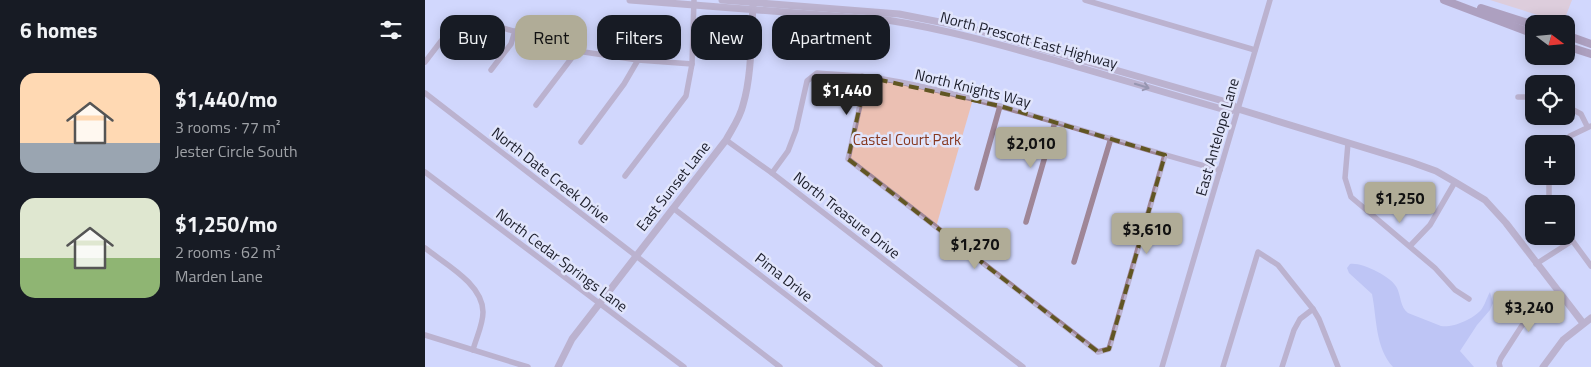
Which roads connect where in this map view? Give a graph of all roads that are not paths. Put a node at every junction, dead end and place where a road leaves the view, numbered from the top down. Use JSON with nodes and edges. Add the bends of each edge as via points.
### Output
{"nodes":[{"id":1,"x":630,"y":0,"type":"edge"},
{"id":2,"x":722,"y":0,"type":"edge"},
{"id":3,"x":1085,"y":0,"type":"edge"},
{"id":4,"x":1270,"y":0,"type":"edge"},
{"id":5,"x":1444,"y":0,"type":"edge"},
{"id":6,"x":1455,"y":0,"type":"edge"},
{"id":7,"x":695,"y":3,"type":"edge"},
{"id":8,"x":754,"y":4,"type":"edge"},
{"id":9,"x":1525,"y":22,"type":"edge"},
{"id":10,"x":515,"y":31,"type":"joint"},
{"id":11,"x":1525,"y":31,"type":"edge"},
{"id":12,"x":1575,"y":38,"type":"edge"},
{"id":13,"x":1591,"y":44,"type":"edge"},
{"id":14,"x":1575,"y":49,"type":"edge"},
{"id":15,"x":1255,"y":50,"type":"junction"},
{"id":16,"x":1591,"y":54,"type":"edge"},
{"id":17,"x":570,"y":60,"type":"edge"},
{"id":18,"x":638,"y":60,"type":"joint"},
{"id":19,"x":425,"y":62,"type":"edge"},
{"id":20,"x":692,"y":64,"type":"junction"},
{"id":21,"x":491,"y":70,"type":"dead end"},
{"id":22,"x":862,"y":76,"type":"junction"},
{"id":23,"x":425,"y":93,"type":"edge"},
{"id":24,"x":1518,"y":97,"type":"dead end"},
{"id":25,"x":1525,"y":97,"type":"edge"},
{"id":26,"x":536,"y":105,"type":"dead end"},
{"id":27,"x":1000,"y":106,"type":"junction"},
{"id":28,"x":1238,"y":109,"type":"junction"},
{"id":29,"x":1575,"y":111,"type":"edge"},
{"id":30,"x":1055,"y":122,"type":"junction"},
{"id":31,"x":1589,"y":126,"type":"edge"},
{"id":32,"x":1572,"y":135,"type":"edge"},
{"id":33,"x":1111,"y":138,"type":"junction"},
{"id":34,"x":725,"y":140,"type":"junction"},
{"id":35,"x":581,"y":142,"type":"dead end"},
{"id":36,"x":1348,"y":143,"type":"junction"},
{"id":37,"x":1165,"y":155,"type":"junction"},
{"id":38,"x":1220,"y":170,"type":"junction"},
{"id":39,"x":425,"y":172,"type":"edge"},
{"id":40,"x":772,"y":173,"type":"junction"},
{"id":41,"x":625,"y":176,"type":"dead end"},
{"id":42,"x":1455,"y":182,"type":"junction"},
{"id":43,"x":977,"y":188,"type":"dead end"},
{"id":44,"x":673,"y":208,"type":"junction"},
{"id":45,"x":1026,"y":222,"type":"dead end"},
{"id":46,"x":1566,"y":245,"type":"edge"},
{"id":47,"x":1575,"y":245,"type":"edge"},
{"id":48,"x":1411,"y":246,"type":"junction"},
{"id":49,"x":425,"y":248,"type":"edge"},
{"id":50,"x":636,"y":256,"type":"junction"},
{"id":51,"x":1074,"y":262,"type":"dead end"},
{"id":52,"x":1537,"y":264,"type":"junction"},
{"id":53,"x":1591,"y":266,"type":"edge"},
{"id":54,"x":1469,"y":299,"type":"dead end"},
{"id":55,"x":1538,"y":299,"type":"dead end"},
{"id":56,"x":599,"y":304,"type":"junction"},
{"id":57,"x":1313,"y":310,"type":"junction"},
{"id":58,"x":1591,"y":318,"type":"edge"},
{"id":59,"x":1583,"y":323,"type":"junction"},
{"id":60,"x":425,"y":335,"type":"edge"},
{"id":61,"x":473,"y":350,"type":"junction"},
{"id":62,"x":527,"y":367,"type":"edge"},
{"id":63,"x":558,"y":367,"type":"edge"},
{"id":64,"x":683,"y":367,"type":"edge"},
{"id":65,"x":780,"y":367,"type":"edge"},
{"id":66,"x":880,"y":367,"type":"edge"},
{"id":67,"x":1023,"y":367,"type":"edge"},
{"id":68,"x":1161,"y":367,"type":"edge"},
{"id":69,"x":1223,"y":367,"type":"edge"},
{"id":70,"x":1282,"y":367,"type":"edge"},
{"id":71,"x":1339,"y":367,"type":"edge"},
{"id":72,"x":1500,"y":367,"type":"edge"},
{"id":73,"x":1543,"y":367,"type":"edge"}],
"edges":[{"from":1,"to":7,"type":"street","name":"North Prescott East Highway"},
{"from":2,"to":8,"type":"street","name":"North Prescott East Highway"},
{"from":3,"to":15,"type":"street"},
{"from":4,"to":15,"type":"street","name":"East Antelope Lane"},
{"from":5,"to":11,"type":"main road"},
{"from":6,"to":9,"type":"main road"},
{"from":7,"to":8,"type":"street","name":"North Prescott East Highway"},
{"from":7,"to":20,"type":"street"},
{"from":8,"to":28,"type":"street","name":"North Prescott East Highway","via":[[988,33],[1074,62],[1230,103]]},
{"from":8,"to":34,"type":"street","name":"East Sunset Lane","via":[[743,106]]},
{"from":10,"to":19,"type":"street","via":[[484,22],[466,22],[448,32]]},
{"from":10,"to":21,"type":"street","via":[[511,44]]},
{"from":12,"to":13,"type":"main road"},
{"from":14,"to":16,"type":"main road"},
{"from":15,"to":28,"type":"street","name":"East Antelope Lane"},
{"from":17,"to":26,"type":"street"},
{"from":18,"to":20,"type":"street"},
{"from":18,"to":35,"type":"street"},
{"from":20,"to":41,"type":"street","via":[[686,96]]},
{"from":22,"to":27,"type":"street","name":"North Knights Way"},
{"from":22,"to":37,"type":"street","via":[[860,105],[848,159],[1098,352],[1109,349]]},
{"from":22,"to":40,"type":"street","name":"North Knights Way","via":[[817,73],[807,81],[796,130],[788,151]]},
{"from":23,"to":50,"type":"street","name":"North Date Creek Drive"},
{"from":24,"to":25,"type":"street"},
{"from":27,"to":30,"type":"street","name":"North Knights Way"},
{"from":27,"to":43,"type":"street"},
{"from":28,"to":36,"type":"street","name":"North Prescott East Highway"},
{"from":28,"to":38,"type":"street","name":"East Antelope Lane"},
{"from":29,"to":31,"type":"street"},
{"from":30,"to":33,"type":"street","name":"North Knights Way"},
{"from":30,"to":45,"type":"street"},
{"from":31,"to":32,"type":"street"},
{"from":33,"to":37,"type":"street","name":"North Knights Way"},
{"from":33,"to":51,"type":"street"},
{"from":34,"to":40,"type":"street","name":"North Treasure Drive"},
{"from":34,"to":44,"type":"street","name":"East Sunset Lane"},
{"from":36,"to":42,"type":"street","name":"North Prescott East Highway","via":[[1436,171]]},
{"from":36,"to":48,"type":"street","via":[[1345,178],[1351,197]]},
{"from":37,"to":38,"type":"street","name":"North Knights Way"},
{"from":38,"to":68,"type":"street","name":"East Antelope Lane"},
{"from":39,"to":56,"type":"street","name":"North Cedar Springs Lane"},
{"from":40,"to":67,"type":"street","name":"North Treasure Drive"},
{"from":42,"to":48,"type":"street","via":[[1431,225]]},
{"from":42,"to":52,"type":"street","name":"North Prescott East Highway","via":[[1485,200]]},
{"from":44,"to":50,"type":"street","name":"East Sunset Lane"},
{"from":44,"to":66,"type":"street","name":"Pima Drive"},
{"from":46,"to":52,"type":"street"},
{"from":47,"to":53,"type":"street"},
{"from":48,"to":54,"type":"street","via":[[1455,290]]},
{"from":49,"to":61,"type":"street","via":[[477,291],[483,311]]},
{"from":50,"to":56,"type":"street","name":"East Sunset Lane"},
{"from":50,"to":65,"type":"street","name":"North Date Creek Drive"},
{"from":52,"to":59,"type":"street","name":"North Prescott East Highway"},
{"from":55,"to":72,"type":"street","via":[[1501,358]]},
{"from":56,"to":63,"type":"street","name":"East Sunset Lane","via":[[572,339]]},
{"from":56,"to":64,"type":"street","name":"North Cedar Springs Lane"},
{"from":57,"to":69,"type":"street","via":[[1278,264],[1258,252]]},
{"from":57,"to":70,"type":"street","via":[[1300,319],[1293,330]]},
{"from":57,"to":71,"type":"street"},
{"from":58,"to":59,"type":"street"},
{"from":59,"to":73,"type":"street","via":[[1563,340]]},
{"from":60,"to":61,"type":"street"},
{"from":61,"to":62,"type":"street"}]}
